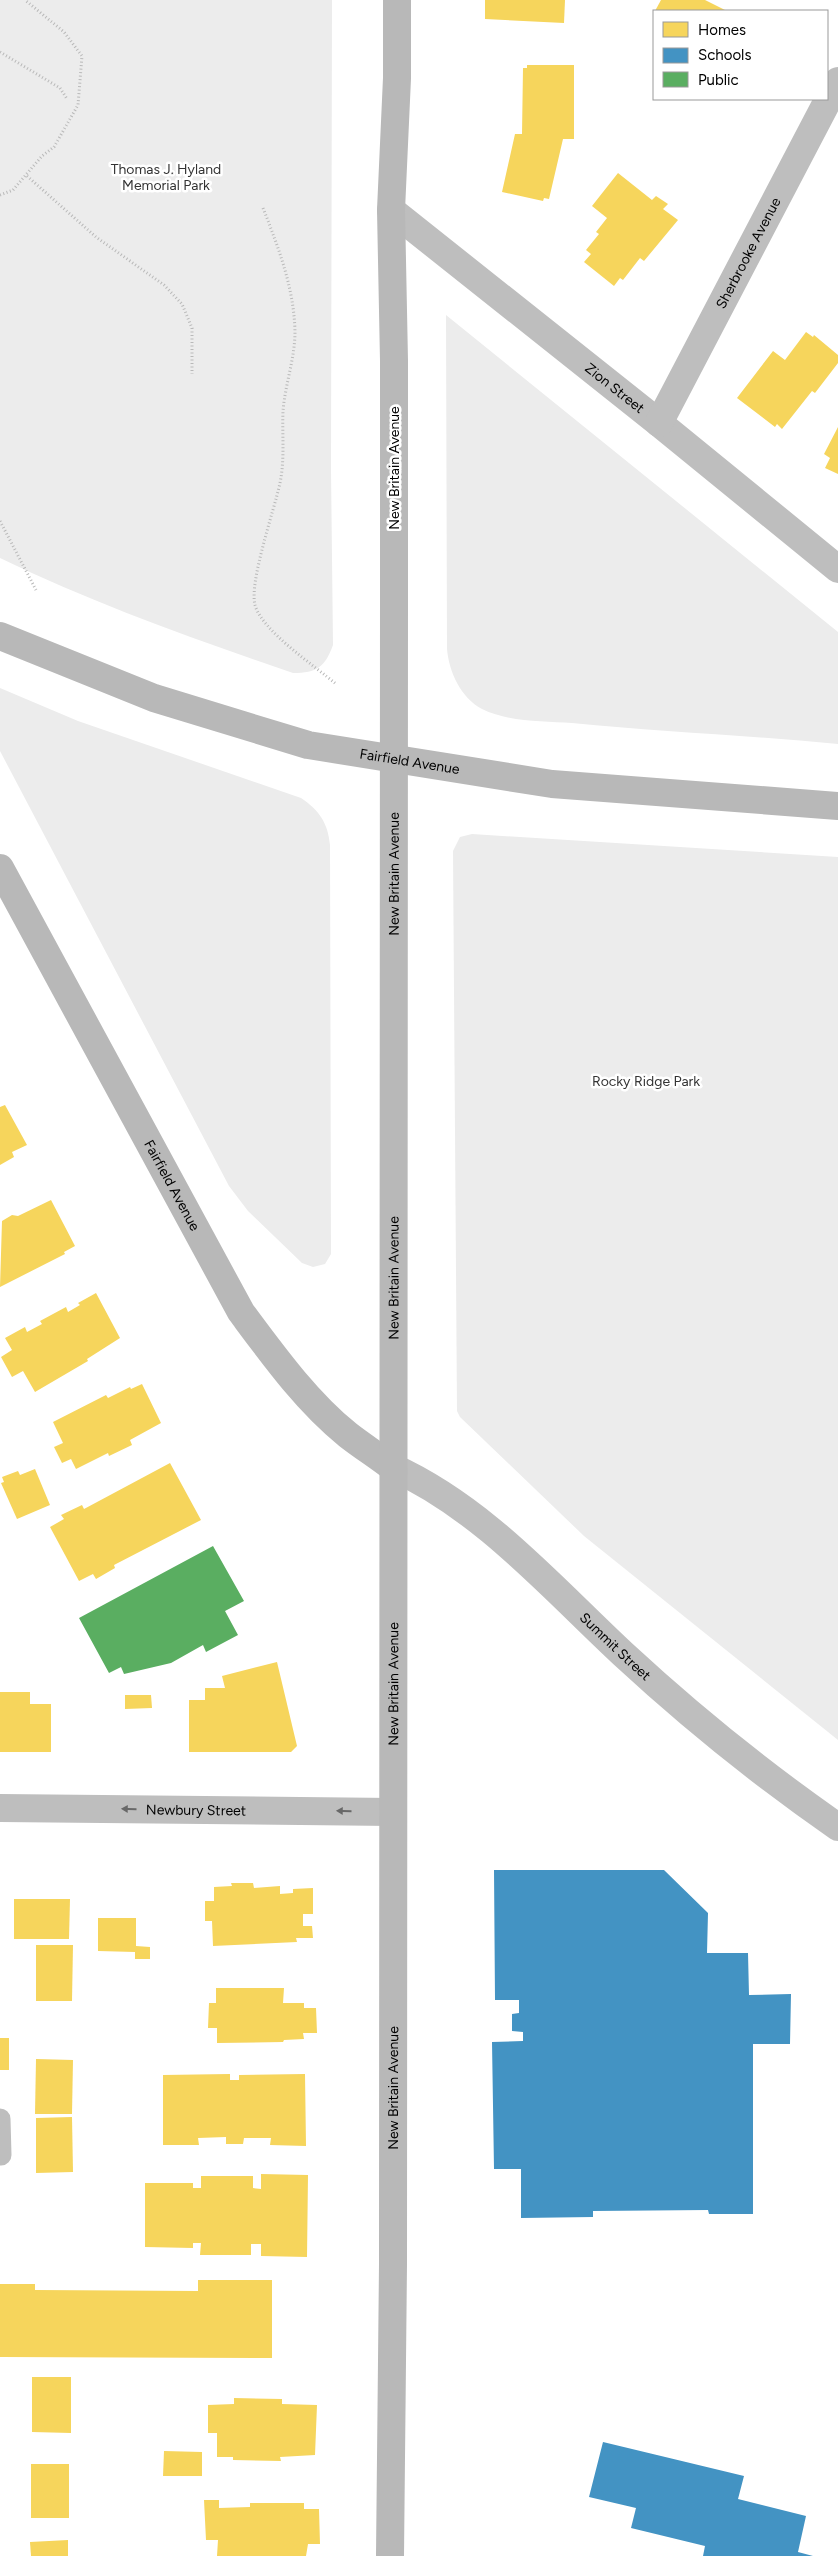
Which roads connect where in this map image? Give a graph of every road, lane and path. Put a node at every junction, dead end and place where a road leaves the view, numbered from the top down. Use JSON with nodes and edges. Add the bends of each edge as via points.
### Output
{"nodes":[{"id":1,"x":25,"y":0,"type":"edge"},
{"id":2,"x":397,"y":0,"type":"edge"},
{"id":3,"x":0,"y":52,"type":"edge"},
{"id":4,"x":838,"y":81,"type":"edge"},
{"id":5,"x":67,"y":99,"type":"dead end"},
{"id":6,"x":27,"y":176,"type":"junction"},
{"id":7,"x":0,"y":195,"type":"edge"},
{"id":8,"x":264,"y":208,"type":"dead end"},
{"id":9,"x":391,"y":210,"type":"junction"},
{"id":10,"x":192,"y":374,"type":"dead end"},
{"id":11,"x":660,"y":423,"type":"junction"},
{"id":12,"x":0,"y":521,"type":"edge"},
{"id":13,"x":838,"y":569,"type":"edge"},
{"id":14,"x":36,"y":590,"type":"dead end"},
{"id":15,"x":0,"y":636,"type":"edge"},
{"id":16,"x":336,"y":684,"type":"dead end"},
{"id":17,"x":394,"y":760,"type":"junction"},
{"id":18,"x":838,"y":806,"type":"edge"},
{"id":19,"x":0,"y":868,"type":"edge"},
{"id":20,"x":392,"y":1467,"type":"junction"},
{"id":21,"x":0,"y":1808,"type":"edge"},
{"id":22,"x":393,"y":1812,"type":"junction"},
{"id":23,"x":838,"y":1827,"type":"edge"},
{"id":24,"x":0,"y":2119,"type":"edge"},
{"id":25,"x":1,"y":2155,"type":"edge"},
{"id":26,"x":390,"y":2556,"type":"edge"}],
"edges":[{"from":1,"to":6,"type":"path","via":[[64,32],[82,56],[78,106],[54,147],[42,156]]},
{"from":2,"to":9,"type":"main road","name":"New Britain Avenue"},
{"from":3,"to":5,"type":"path","via":[[60,88]]},
{"from":4,"to":11,"type":"street","name":"Sherbrooke Avenue"},
{"from":6,"to":7,"type":"path","via":[[12,190]]},
{"from":6,"to":10,"type":"path","via":[[96,237],[164,285],[182,304],[192,328]]},
{"from":8,"to":16,"type":"path","via":[[288,274],[295,333],[285,396],[280,480],[260,558],[255,605],[270,628]]},
{"from":9,"to":11,"type":"street","name":"Zion Street"},
{"from":9,"to":17,"type":"main road","name":"New Britain Avenue"},
{"from":11,"to":13,"type":"street","name":"Zion Street"},
{"from":12,"to":14,"type":"path"},
{"from":15,"to":17,"type":"main road","name":"Fairfield Avenue","via":[[154,698],[229,723],[308,745]]},
{"from":17,"to":18,"type":"main road","name":"Fairfield Avenue","via":[[561,785]]},
{"from":17,"to":20,"type":"main road","name":"New Britain Avenue"},
{"from":19,"to":20,"type":"main road","name":"Fairfield Avenue","via":[[241,1312],[312,1400],[347,1434]]},
{"from":20,"to":22,"type":"main road","name":"New Britain Avenue"},
{"from":20,"to":23,"type":"street","name":"Summit Street","via":[[422,1480],[508,1544],[685,1709]]},
{"from":22,"to":21,"type":"street","name":"Newbury Street","one_way":true},
{"from":22,"to":26,"type":"main road","name":"New Britain Avenue"},
{"from":24,"to":25,"type":"lane"}]}
